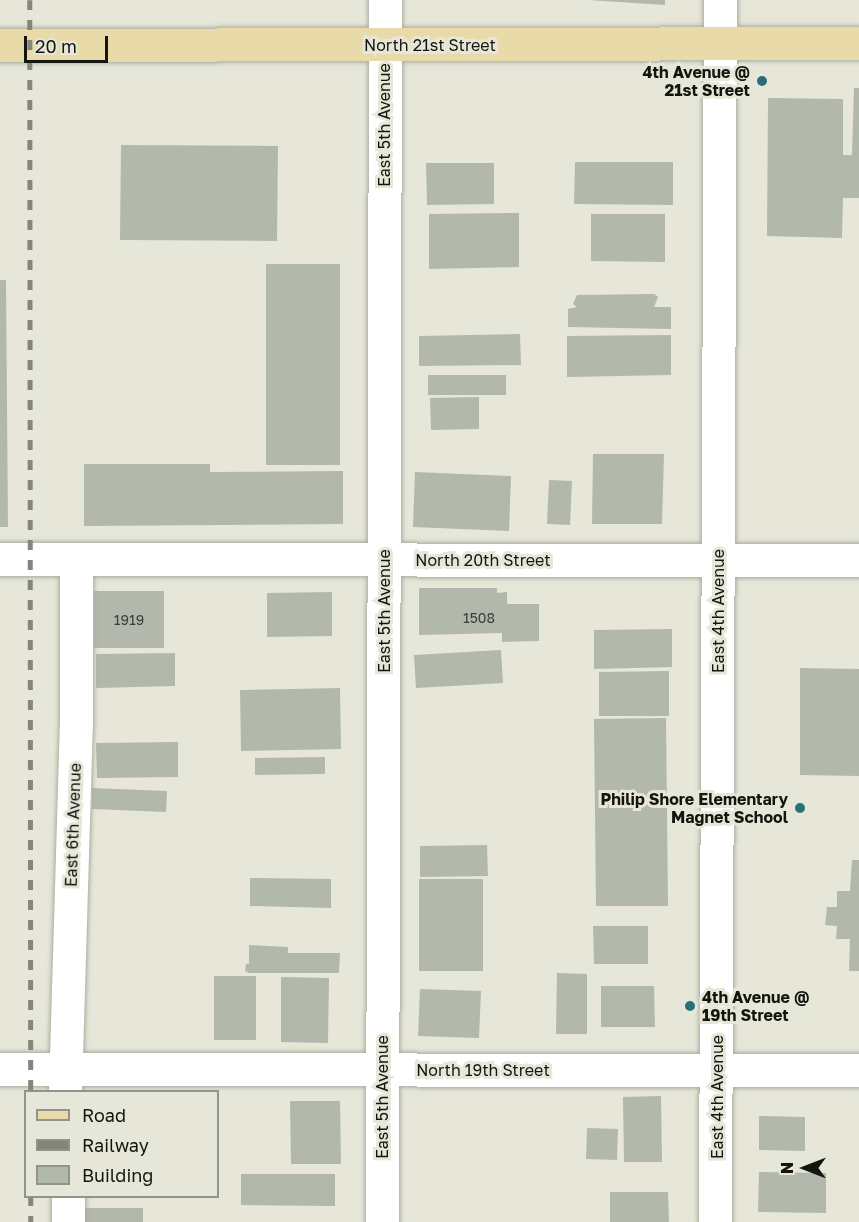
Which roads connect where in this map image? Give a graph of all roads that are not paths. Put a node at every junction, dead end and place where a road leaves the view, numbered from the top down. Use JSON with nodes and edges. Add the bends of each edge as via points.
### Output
{"nodes":[{"id":1,"x":385,"y":0,"type":"edge"},
{"id":2,"x":720,"y":0,"type":"edge"},
{"id":3,"x":720,"y":43,"type":"junction"},
{"id":4,"x":859,"y":43,"type":"edge"},
{"id":5,"x":0,"y":45,"type":"edge"},
{"id":6,"x":385,"y":45,"type":"junction"},
{"id":7,"x":0,"y":559,"type":"edge"},
{"id":8,"x":76,"y":559,"type":"junction"},
{"id":9,"x":384,"y":559,"type":"junction"},
{"id":10,"x":718,"y":560,"type":"junction"},
{"id":11,"x":859,"y":560,"type":"edge"},
{"id":12,"x":0,"y":1069,"type":"edge"},
{"id":13,"x":382,"y":1070,"type":"junction"},
{"id":14,"x":717,"y":1070,"type":"junction"},
{"id":15,"x":859,"y":1070,"type":"edge"},
{"id":16,"x":65,"y":1080,"type":"edge"},
{"id":17,"x":68,"y":1198,"type":"edge"},
{"id":18,"x":68,"y":1222,"type":"edge"},
{"id":19,"x":382,"y":1222,"type":"edge"},
{"id":20,"x":715,"y":1222,"type":"edge"}],
"edges":[{"from":1,"to":6,"type":"street","name":"East 5th Avenue"},
{"from":2,"to":3,"type":"street","name":"East 4th Avenue"},
{"from":3,"to":4,"type":"main road","name":"North 21st Street"},
{"from":3,"to":6,"type":"main road","name":"North 21st Street"},
{"from":3,"to":10,"type":"street","name":"East 4th Avenue"},
{"from":5,"to":6,"type":"main road","name":"North 21st Street"},
{"from":6,"to":9,"type":"street","name":"East 5th Avenue"},
{"from":7,"to":8,"type":"street","name":"North 20th Street"},
{"from":8,"to":9,"type":"street","name":"North 20th Street"},
{"from":8,"to":16,"type":"street","name":"East 6th Avenue","via":[[76,726]]},
{"from":9,"to":10,"type":"street","name":"North 20th Street"},
{"from":9,"to":13,"type":"street","name":"East 5th Avenue"},
{"from":10,"to":11,"type":"street","name":"North 20th Street"},
{"from":10,"to":14,"type":"street","name":"East 4th Avenue"},
{"from":12,"to":16,"type":"street","name":"North 19th Street"},
{"from":13,"to":14,"type":"street","name":"North 19th Street"},
{"from":13,"to":16,"type":"street","name":"North 19th Street"},
{"from":13,"to":19,"type":"street","name":"East 5th Avenue"},
{"from":14,"to":15,"type":"street","name":"North 19th Street"},
{"from":14,"to":20,"type":"street","name":"East 4th Avenue"},
{"from":17,"to":18,"type":"street"}]}
